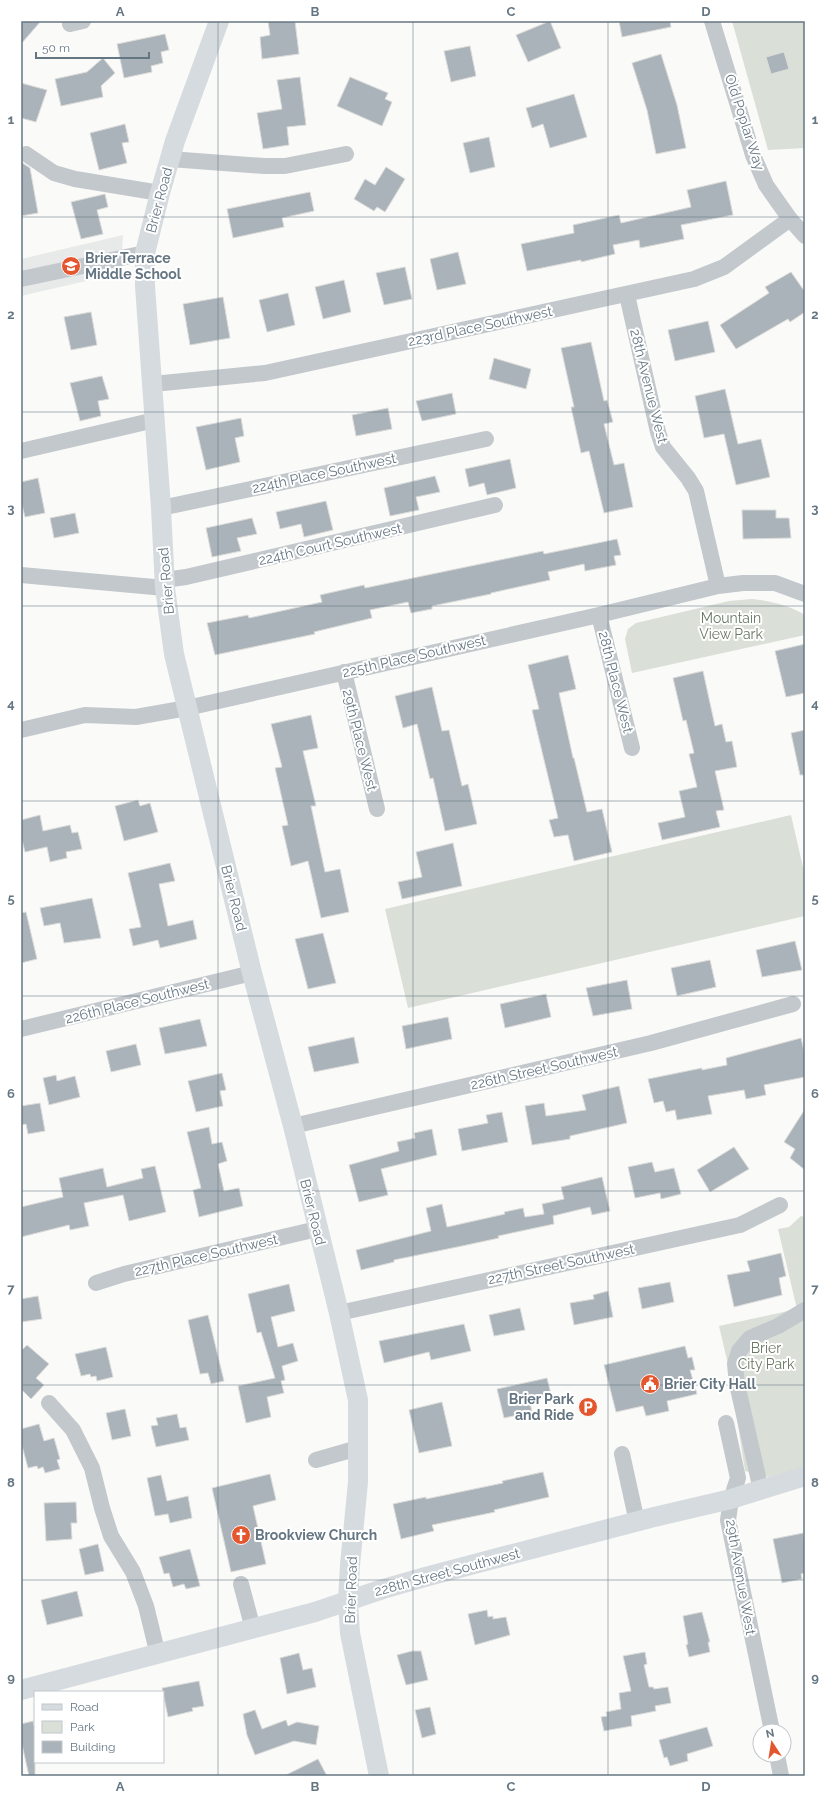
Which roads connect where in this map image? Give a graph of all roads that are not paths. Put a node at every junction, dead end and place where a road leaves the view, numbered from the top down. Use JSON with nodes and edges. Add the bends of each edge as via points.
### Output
{"nodes":[{"id":1,"x":219,"y":21,"type":"edge"},
{"id":2,"x":712,"y":21,"type":"edge"},
{"id":3,"x":26,"y":154,"type":"dead end"},
{"id":4,"x":346,"y":154,"type":"dead end"},
{"id":5,"x":170,"y":159,"type":"junction"},
{"id":6,"x":160,"y":192,"type":"junction"},
{"id":7,"x":790,"y":219,"type":"junction"},
{"id":8,"x":805,"y":236,"type":"edge"},
{"id":9,"x":145,"y":253,"type":"junction"},
{"id":10,"x":21,"y":279,"type":"edge"},
{"id":11,"x":626,"y":295,"type":"junction"},
{"id":12,"x":152,"y":384,"type":"junction"},
{"id":13,"x":155,"y":420,"type":"junction"},
{"id":14,"x":486,"y":439,"type":"dead end"},
{"id":15,"x":21,"y":451,"type":"edge"},
{"id":16,"x":495,"y":505,"type":"dead end"},
{"id":17,"x":161,"y":508,"type":"junction"},
{"id":18,"x":21,"y":575,"type":"edge"},
{"id":19,"x":165,"y":584,"type":"junction"},
{"id":20,"x":718,"y":586,"type":"junction"},
{"id":21,"x":805,"y":594,"type":"edge"},
{"id":22,"x":599,"y":615,"type":"junction"},
{"id":23,"x":344,"y":672,"type":"junction"},
{"id":24,"x":187,"y":708,"type":"junction"},
{"id":25,"x":21,"y":730,"type":"edge"},
{"id":26,"x":632,"y":748,"type":"dead end"},
{"id":27,"x":377,"y":809,"type":"dead end"},
{"id":28,"x":252,"y":973,"type":"junction"},
{"id":29,"x":794,"y":1004,"type":"dead end"},
{"id":30,"x":21,"y":1029,"type":"edge"},
{"id":31,"x":293,"y":1126,"type":"junction"},
{"id":32,"x":780,"y":1205,"type":"dead end"},
{"id":33,"x":317,"y":1229,"type":"junction"},
{"id":34,"x":96,"y":1283,"type":"dead end"},
{"id":35,"x":805,"y":1310,"type":"edge"},
{"id":36,"x":339,"y":1313,"type":"junction"},
{"id":37,"x":49,"y":1403,"type":"dead end"},
{"id":38,"x":726,"y":1423,"type":"dead end"},
{"id":39,"x":358,"y":1448,"type":"junction"},
{"id":40,"x":622,"y":1454,"type":"dead end"},
{"id":41,"x":316,"y":1460,"type":"dead end"},
{"id":42,"x":805,"y":1476,"type":"edge"},
{"id":43,"x":760,"y":1490,"type":"junction"},
{"id":44,"x":731,"y":1500,"type":"junction"},
{"id":45,"x":637,"y":1522,"type":"junction"},
{"id":46,"x":241,"y":1584,"type":"dead end"},
{"id":47,"x":348,"y":1601,"type":"junction"},
{"id":48,"x":252,"y":1630,"type":"junction"},
{"id":49,"x":158,"y":1655,"type":"junction"},
{"id":50,"x":21,"y":1690,"type":"edge"},
{"id":51,"x":770,"y":1723,"type":"edge"},
{"id":52,"x":779,"y":1763,"type":"edge"},
{"id":53,"x":379,"y":1776,"type":"edge"},
{"id":54,"x":781,"y":1776,"type":"edge"}],
"edges":[{"from":1,"to":5,"type":"main road","name":"Brier Road"},
{"from":2,"to":7,"type":"street","name":"Old Poplar Way","via":[[753,155],[766,185]]},
{"from":3,"to":6,"type":"street","via":[[54,173],[75,179]]},
{"from":4,"to":5,"type":"street","via":[[285,166]]},
{"from":5,"to":6,"type":"main road","name":"Brier Road"},
{"from":6,"to":9,"type":"main road","name":"Brier Road"},
{"from":7,"to":8,"type":"street","name":"Old Poplar Way"},
{"from":7,"to":11,"type":"street","name":"223rd Place Southwest","via":[[724,267],[694,279]]},
{"from":9,"to":10,"type":"street"},
{"from":9,"to":12,"type":"main road","name":"Brier Road"},
{"from":11,"to":12,"type":"street","name":"223rd Place Southwest","via":[[265,373]]},
{"from":11,"to":20,"type":"street","name":"28th Avenue West","via":[[658,432],[663,447],[696,491]]},
{"from":12,"to":13,"type":"main road","name":"Brier Road"},
{"from":13,"to":15,"type":"street"},
{"from":13,"to":17,"type":"main road","name":"Brier Road"},
{"from":14,"to":17,"type":"street","name":"224th Place Southwest"},
{"from":16,"to":19,"type":"street","name":"224th Court Southwest"},
{"from":17,"to":19,"type":"main road","name":"Brier Road"},
{"from":18,"to":19,"type":"street"},
{"from":19,"to":24,"type":"main road","name":"Brier Road","via":[[174,654]]},
{"from":20,"to":21,"type":"street","name":"225th Place Southwest","via":[[775,582]]},
{"from":20,"to":22,"type":"street","name":"225th Place Southwest"},
{"from":22,"to":23,"type":"street","name":"225th Place Southwest"},
{"from":22,"to":26,"type":"street","name":"28th Place West"},
{"from":23,"to":24,"type":"street","name":"225th Place Southwest"},
{"from":23,"to":27,"type":"street","name":"29th Place West"},
{"from":24,"to":25,"type":"street","name":"225th Place Southwest","via":[[136,717],[85,715]]},
{"from":24,"to":28,"type":"main road","name":"Brier Road"},
{"from":28,"to":30,"type":"street","name":"226th Place Southwest"},
{"from":28,"to":31,"type":"main road","name":"Brier Road"},
{"from":29,"to":31,"type":"street","name":"226th Street Southwest","via":[[651,1043]]},
{"from":31,"to":33,"type":"main road","name":"Brier Road"},
{"from":32,"to":36,"type":"street","name":"227th Street Southwest","via":[[740,1225]]},
{"from":33,"to":34,"type":"street","name":"227th Place Southwest","via":[[124,1274]]},
{"from":33,"to":36,"type":"main road","name":"Brier Road"},
{"from":35,"to":43,"type":"street","via":[[778,1326],[750,1338],[739,1350],[735,1364]]},
{"from":36,"to":39,"type":"main road","name":"Brier Road","via":[[358,1400]]},
{"from":37,"to":49,"type":"street","via":[[73,1430],[92,1468],[111,1536],[122,1552],[146,1606]]},
{"from":38,"to":44,"type":"street","name":"29th Avenue West","via":[[738,1478]]},
{"from":39,"to":41,"type":"street"},
{"from":39,"to":47,"type":"main road","name":"Brier Road","via":[[358,1482]]},
{"from":40,"to":45,"type":"street"},
{"from":42,"to":43,"type":"main road","name":"228th Street Southwest"},
{"from":43,"to":44,"type":"main road","name":"228th Street Southwest"},
{"from":44,"to":45,"type":"main road","name":"228th Street Southwest"},
{"from":44,"to":51,"type":"street","name":"29th Avenue West","via":[[728,1520]]},
{"from":45,"to":47,"type":"main road","name":"228th Street Southwest","via":[[425,1577]]},
{"from":46,"to":48,"type":"street"},
{"from":47,"to":48,"type":"main road","name":"228th Street Southwest"},
{"from":47,"to":53,"type":"main road","name":"Brier Road","via":[[350,1633]]},
{"from":48,"to":49,"type":"main road","name":"228th Street Southwest"},
{"from":49,"to":50,"type":"main road","name":"228th Street Southwest"},
{"from":52,"to":54,"type":"street"}]}
